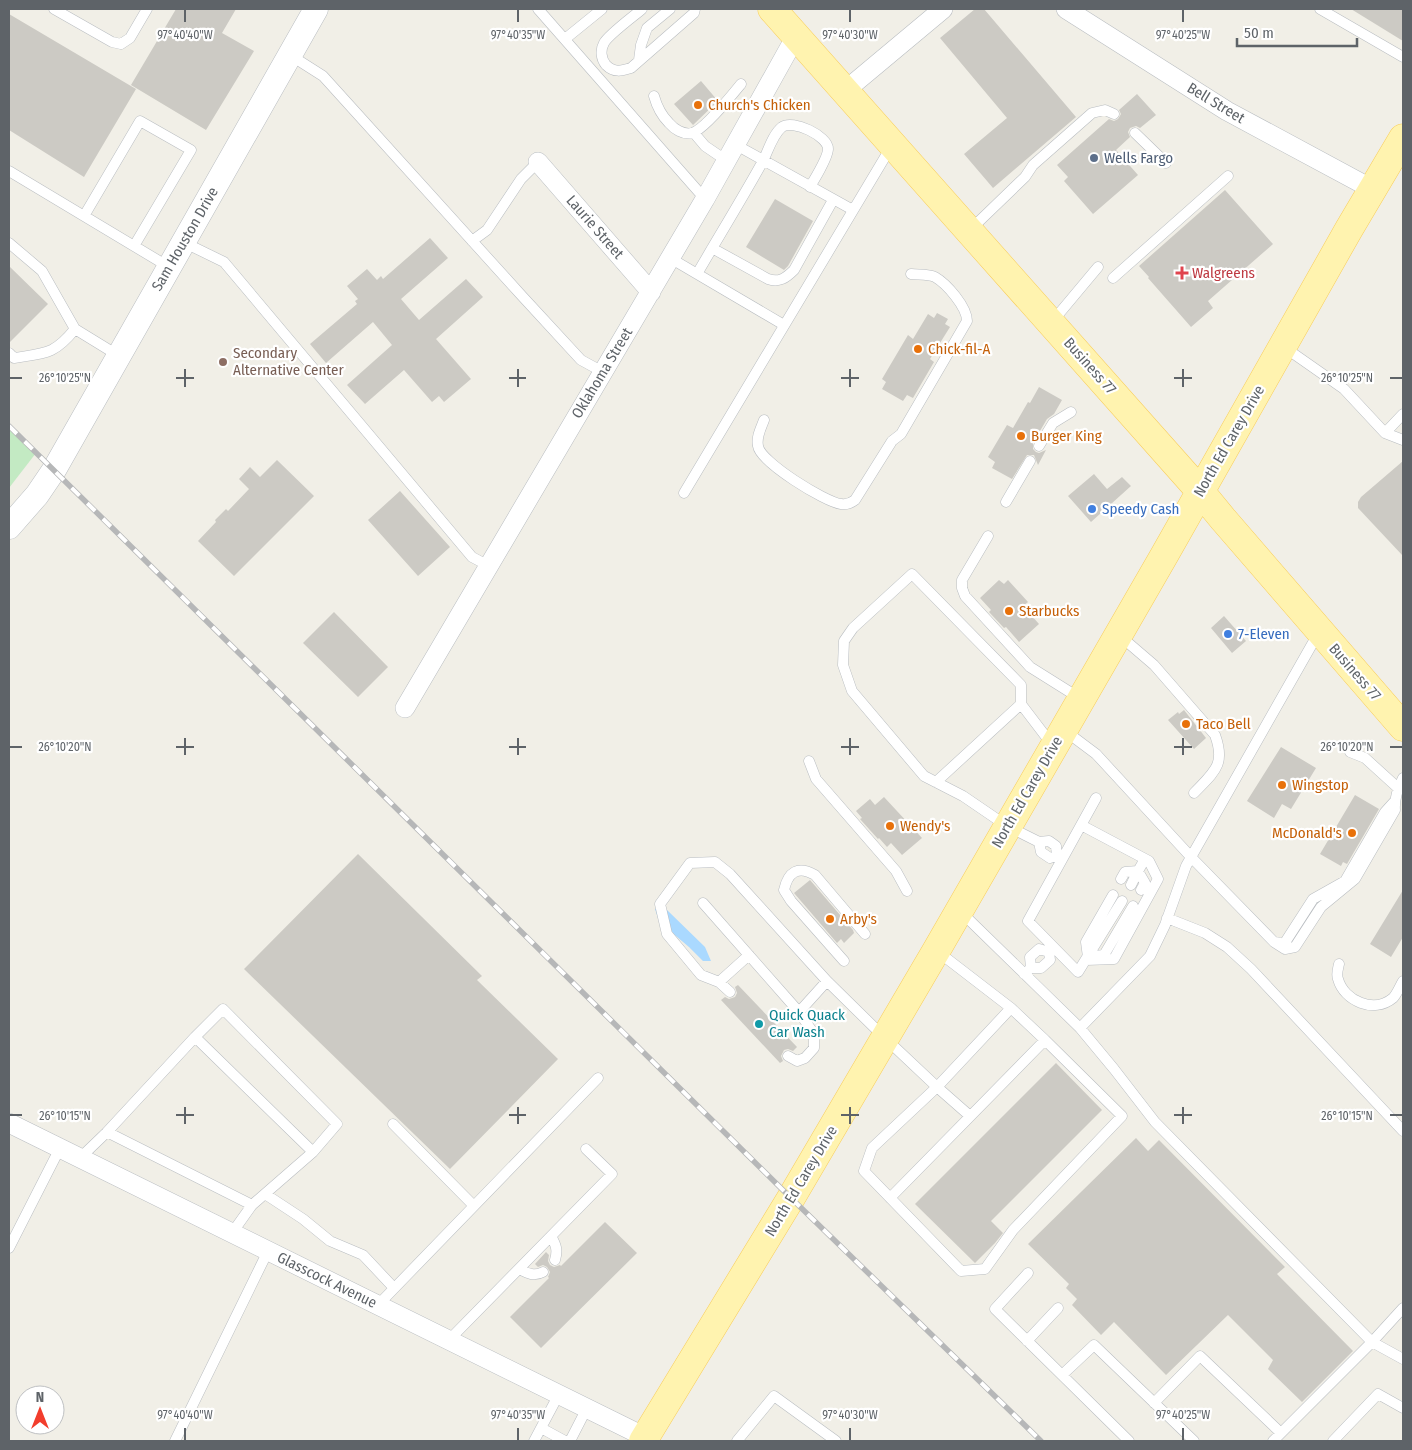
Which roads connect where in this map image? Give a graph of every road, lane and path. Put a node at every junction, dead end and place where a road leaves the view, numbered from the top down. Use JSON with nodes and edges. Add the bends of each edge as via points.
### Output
{"nodes":[{"id":1,"x":54,"y":9,"type":"edge"},
{"id":2,"x":147,"y":9,"type":"edge"},
{"id":3,"x":316,"y":9,"type":"edge"},
{"id":4,"x":538,"y":9,"type":"edge"},
{"id":5,"x":602,"y":9,"type":"edge"},
{"id":6,"x":642,"y":9,"type":"edge"},
{"id":7,"x":670,"y":9,"type":"edge"},
{"id":8,"x":695,"y":9,"type":"edge"},
{"id":9,"x":772,"y":9,"type":"edge"},
{"id":10,"x":943,"y":9,"type":"edge"},
{"id":11,"x":1066,"y":9,"type":"edge"},
{"id":12,"x":1320,"y":9,"type":"edge"},
{"id":13,"x":796,"y":36,"type":"junction"},
{"id":14,"x":565,"y":39,"type":"junction"},
{"id":15,"x":290,"y":54,"type":"junction"},
{"id":16,"x":1403,"y":57,"type":"edge"},
{"id":17,"x":640,"y":60,"type":"junction"},
{"id":18,"x":741,"y":84,"type":"dead end"},
{"id":19,"x":846,"y":90,"type":"junction"},
{"id":20,"x":654,"y":96,"type":"dead end"},
{"id":21,"x":1114,"y":114,"type":"dead end"},
{"id":22,"x":694,"y":133,"type":"junction"},
{"id":23,"x":1135,"y":133,"type":"dead end"},
{"id":24,"x":1403,"y":138,"type":"edge"},
{"id":25,"x":893,"y":144,"type":"junction"},
{"id":26,"x":731,"y":153,"type":"junction"},
{"id":27,"x":763,"y":160,"type":"junction"},
{"id":28,"x":538,"y":162,"type":"joint"},
{"id":29,"x":1166,"y":163,"type":"dead end"},
{"id":30,"x":9,"y":171,"type":"edge"},
{"id":31,"x":1228,"y":176,"type":"dead end"},
{"id":32,"x":810,"y":187,"type":"junction"},
{"id":33,"x":1372,"y":189,"type":"junction"},
{"id":34,"x":705,"y":199,"type":"junction"},
{"id":35,"x":834,"y":200,"type":"junction"},
{"id":36,"x":853,"y":210,"type":"junction"},
{"id":37,"x":84,"y":216,"type":"junction"},
{"id":38,"x":970,"y":230,"type":"junction"},
{"id":39,"x":183,"y":242,"type":"junction"},
{"id":40,"x":472,"y":242,"type":"junction"},
{"id":41,"x":9,"y":243,"type":"edge"},
{"id":42,"x":134,"y":246,"type":"junction"},
{"id":43,"x":712,"y":248,"type":"junction"},
{"id":44,"x":670,"y":258,"type":"junction"},
{"id":45,"x":1098,"y":267,"type":"dead end"},
{"id":46,"x":169,"y":268,"type":"junction"},
{"id":47,"x":697,"y":274,"type":"junction"},
{"id":48,"x":911,"y":274,"type":"dead end"},
{"id":49,"x":1113,"y":278,"type":"dead end"},
{"id":50,"x":651,"y":292,"type":"junction"},
{"id":51,"x":1052,"y":323,"type":"junction"},
{"id":52,"x":784,"y":325,"type":"junction"},
{"id":53,"x":75,"y":329,"type":"junction"},
{"id":54,"x":1283,"y":347,"type":"junction"},
{"id":55,"x":9,"y":353,"type":"edge"},
{"id":56,"x":119,"y":356,"type":"junction"},
{"id":57,"x":603,"y":372,"type":"junction"},
{"id":58,"x":1071,"y":412,"type":"dead end"},
{"id":59,"x":1403,"y":414,"type":"edge"},
{"id":60,"x":764,"y":420,"type":"dead end"},
{"id":61,"x":1385,"y":433,"type":"junction"},
{"id":62,"x":1403,"y":440,"type":"edge"},
{"id":63,"x":1039,"y":446,"type":"dead end"},
{"id":64,"x":1030,"y":461,"type":"dead end"},
{"id":65,"x":1200,"y":491,"type":"junction"},
{"id":66,"x":684,"y":493,"type":"dead end"},
{"id":67,"x":1006,"y":502,"type":"dead end"},
{"id":68,"x":9,"y":527,"type":"edge"},
{"id":69,"x":988,"y":536,"type":"dead end"},
{"id":70,"x":489,"y":566,"type":"junction"},
{"id":71,"x":1320,"y":631,"type":"junction"},
{"id":72,"x":1118,"y":635,"type":"junction"},
{"id":73,"x":1081,"y":699,"type":"junction"},
{"id":74,"x":1021,"y":704,"type":"junction"},
{"id":75,"x":405,"y":708,"type":"dead end"},
{"id":76,"x":1403,"y":727,"type":"edge"},
{"id":77,"x":1058,"y":738,"type":"junction"},
{"id":78,"x":1350,"y":752,"type":"dead end"},
{"id":79,"x":809,"y":761,"type":"dead end"},
{"id":80,"x":1403,"y":778,"type":"edge"},
{"id":81,"x":936,"y":782,"type":"junction"},
{"id":82,"x":1398,"y":788,"type":"junction"},
{"id":83,"x":1194,"y":793,"type":"dead end"},
{"id":84,"x":1096,"y":798,"type":"dead end"},
{"id":85,"x":1081,"y":825,"type":"junction"},
{"id":86,"x":1007,"y":826,"type":"junction"},
{"id":87,"x":1191,"y":857,"type":"junction"},
{"id":88,"x":1060,"y":858,"type":"junction"},
{"id":89,"x":1145,"y":859,"type":"junction"},
{"id":90,"x":1138,"y":871,"type":"junction"},
{"id":91,"x":1126,"y":882,"type":"dead end"},
{"id":92,"x":1141,"y":890,"type":"dead end"},
{"id":93,"x":907,"y":891,"type":"dead end"},
{"id":94,"x":1118,"y":898,"type":"dead end"},
{"id":95,"x":703,"y":903,"type":"dead end"},
{"id":96,"x":1133,"y":906,"type":"dead end"},
{"id":97,"x":959,"y":910,"type":"junction"},
{"id":98,"x":1167,"y":918,"type":"junction"},
{"id":99,"x":865,"y":934,"type":"dead end"},
{"id":100,"x":1051,"y":950,"type":"junction"},
{"id":101,"x":936,"y":951,"type":"junction"},
{"id":102,"x":749,"y":955,"type":"junction"},
{"id":103,"x":1087,"y":959,"type":"junction"},
{"id":104,"x":844,"y":961,"type":"dead end"},
{"id":105,"x":1339,"y":964,"type":"dead end"},
{"id":106,"x":1028,"y":971,"type":"junction"},
{"id":107,"x":828,"y":981,"type":"junction"},
{"id":108,"x":1403,"y":981,"type":"edge"},
{"id":109,"x":720,"y":982,"type":"junction"},
{"id":110,"x":730,"y":992,"type":"dead end"},
{"id":111,"x":1011,"y":1008,"type":"junction"},
{"id":112,"x":800,"y":1012,"type":"junction"},
{"id":113,"x":1080,"y":1028,"type":"junction"},
{"id":114,"x":195,"y":1036,"type":"junction"},
{"id":115,"x":885,"y":1038,"type":"junction"},
{"id":116,"x":1045,"y":1040,"type":"junction"},
{"id":117,"x":788,"y":1056,"type":"dead end"},
{"id":118,"x":598,"y":1078,"type":"dead end"},
{"id":119,"x":938,"y":1087,"type":"junction"},
{"id":120,"x":970,"y":1116,"type":"junction"},
{"id":121,"x":9,"y":1123,"type":"edge"},
{"id":122,"x":393,"y":1124,"type":"dead end"},
{"id":123,"x":1403,"y":1131,"type":"edge"},
{"id":124,"x":107,"y":1132,"type":"junction"},
{"id":125,"x":60,"y":1148,"type":"junction"},
{"id":126,"x":586,"y":1149,"type":"dead end"},
{"id":127,"x":313,"y":1152,"type":"junction"},
{"id":128,"x":80,"y":1158,"type":"junction"},
{"id":129,"x":264,"y":1194,"type":"junction"},
{"id":130,"x":890,"y":1198,"type":"junction"},
{"id":131,"x":252,"y":1205,"type":"junction"},
{"id":132,"x":474,"y":1206,"type":"junction"},
{"id":133,"x":232,"y":1233,"type":"junction"},
{"id":134,"x":551,"y":1236,"type":"junction"},
{"id":135,"x":9,"y":1248,"type":"edge"},
{"id":136,"x":268,"y":1250,"type":"junction"},
{"id":137,"x":555,"y":1260,"type":"dead end"},
{"id":138,"x":519,"y":1269,"type":"junction"},
{"id":139,"x":543,"y":1272,"type":"dead end"},
{"id":140,"x":1028,"y":1273,"type":"dead end"},
{"id":141,"x":394,"y":1288,"type":"junction"},
{"id":142,"x":378,"y":1305,"type":"junction"},
{"id":143,"x":1058,"y":1308,"type":"dead end"},
{"id":144,"x":1403,"y":1308,"type":"edge"},
{"id":145,"x":449,"y":1340,"type":"junction"},
{"id":146,"x":1027,"y":1341,"type":"junction"},
{"id":147,"x":1372,"y":1342,"type":"junction"},
{"id":148,"x":1403,"y":1359,"type":"edge"},
{"id":149,"x":1062,"y":1375,"type":"junction"},
{"id":150,"x":559,"y":1394,"type":"junction"},
{"id":151,"x":1154,"y":1403,"type":"junction"},
{"id":152,"x":587,"y":1408,"type":"junction"},
{"id":153,"x":1403,"y":1408,"type":"edge"},
{"id":154,"x":541,"y":1428,"type":"junction"},
{"id":155,"x":1281,"y":1433,"type":"junction"},
{"id":156,"x":647,"y":1440,"type":"edge"},
{"id":157,"x":175,"y":1441,"type":"edge"},
{"id":158,"x":534,"y":1441,"type":"edge"},
{"id":159,"x":565,"y":1441,"type":"edge"},
{"id":160,"x":570,"y":1441,"type":"edge"},
{"id":161,"x":737,"y":1441,"type":"edge"},
{"id":162,"x":836,"y":1441,"type":"edge"},
{"id":163,"x":1129,"y":1441,"type":"edge"},
{"id":164,"x":1194,"y":1441,"type":"edge"},
{"id":165,"x":1273,"y":1441,"type":"edge"},
{"id":166,"x":1333,"y":1441,"type":"edge"}],
"edges":[{"from":1,"to":2,"type":"lane","via":[[121,44],[130,38]]},
{"from":3,"to":15,"type":"street","name":"Sam Houston Drive"},
{"from":4,"to":14,"type":"lane"},
{"from":5,"to":14,"type":"lane"},
{"from":6,"to":17,"type":"lane","via":[[604,43],[601,51],[602,61],[611,70],[620,72]]},
{"from":7,"to":17,"type":"lane","via":[[647,28]]},
{"from":8,"to":17,"type":"lane"},
{"from":9,"to":13,"type":"main road","name":"Business 77"},
{"from":10,"to":19,"type":"street"},
{"from":11,"to":33,"type":"street","name":"Bell Street","via":[[1227,111]]},
{"from":12,"to":16,"type":"lane"},
{"from":13,"to":19,"type":"main road","name":"Business 77"},
{"from":13,"to":26,"type":"street","name":"Oklahoma Street"},
{"from":14,"to":34,"type":"lane"},
{"from":15,"to":39,"type":"street","name":"Sam Houston Drive"},
{"from":15,"to":40,"type":"lane","via":[[323,76]]},
{"from":18,"to":22,"type":"lane"},
{"from":19,"to":25,"type":"main road","name":"Business 77"},
{"from":20,"to":22,"type":"lane","via":[[660,113],[673,128]]},
{"from":21,"to":38,"type":"lane","via":[[1105,110],[1092,113],[1033,165],[1025,178]]},
{"from":22,"to":26,"type":"lane","via":[[705,146]]},
{"from":23,"to":29,"type":"lane"},
{"from":24,"to":33,"type":"main road","name":"North Ed Carey Drive"},
{"from":25,"to":36,"type":"lane"},
{"from":25,"to":38,"type":"main road","name":"Business 77"},
{"from":26,"to":27,"type":"lane"},
{"from":26,"to":34,"type":"street","name":"Oklahoma Street"},
{"from":27,"to":32,"type":"lane"},
{"from":27,"to":32,"type":"lane","via":[[783,126],[798,125],[824,139],[828,152]]},
{"from":27,"to":43,"type":"lane"},
{"from":28,"to":40,"type":"lane","via":[[521,179],[487,230]]},
{"from":28,"to":50,"type":"street","name":"Laurie Street"},
{"from":30,"to":37,"type":"lane"},
{"from":31,"to":49,"type":"lane"},
{"from":32,"to":35,"type":"lane"},
{"from":33,"to":54,"type":"main road","name":"North Ed Carey Drive"},
{"from":34,"to":44,"type":"street","name":"Oklahoma Street"},
{"from":35,"to":36,"type":"lane"},
{"from":35,"to":43,"type":"lane","via":[[794,270],[784,279],[768,279]]},
{"from":36,"to":52,"type":"lane"},
{"from":37,"to":42,"type":"lane"},
{"from":37,"to":42,"type":"lane","via":[[140,122],[190,150]]},
{"from":38,"to":51,"type":"main road","name":"Business 77"},
{"from":39,"to":46,"type":"street","name":"Sam Houston Drive"},
{"from":39,"to":70,"type":"lane","via":[[224,262],[472,557]]},
{"from":40,"to":57,"type":"lane","via":[[581,360]]},
{"from":41,"to":53,"type":"lane","via":[[42,271]]},
{"from":42,"to":46,"type":"lane"},
{"from":43,"to":47,"type":"lane"},
{"from":44,"to":47,"type":"lane"},
{"from":44,"to":50,"type":"street","name":"Oklahoma Street"},
{"from":45,"to":51,"type":"lane"},
{"from":46,"to":56,"type":"street","name":"Sam Houston Drive"},
{"from":47,"to":52,"type":"lane"},
{"from":48,"to":60,"type":"lane","via":[[935,277],[946,286],[964,308],[967,321],[900,434],[892,441],[855,500],[836,503],[771,465],[758,447]]},
{"from":50,"to":57,"type":"street","name":"Oklahoma Street"},
{"from":51,"to":65,"type":"main road","name":"Business 77"},
{"from":52,"to":66,"type":"lane"},
{"from":53,"to":55,"type":"lane","via":[[63,344],[48,353],[14,358]]},
{"from":53,"to":56,"type":"lane"},
{"from":54,"to":61,"type":"lane","via":[[1344,389]]},
{"from":54,"to":65,"type":"main road","name":"North Ed Carey Drive"},
{"from":56,"to":68,"type":"street","name":"Sam Houston Drive","via":[[54,470]]},
{"from":57,"to":70,"type":"street","name":"Oklahoma Street"},
{"from":58,"to":63,"type":"lane","via":[[1053,423]]},
{"from":59,"to":61,"type":"lane"},
{"from":61,"to":62,"type":"lane"},
{"from":64,"to":67,"type":"lane"},
{"from":65,"to":71,"type":"main road","name":"Business 77"},
{"from":65,"to":72,"type":"main road","name":"North Ed Carey Drive"},
{"from":69,"to":73,"type":"lane","via":[[962,580],[965,596],[1030,667]]},
{"from":70,"to":75,"type":"street","name":"Oklahoma Street"},
{"from":71,"to":76,"type":"main road","name":"Business 77"},
{"from":71,"to":87,"type":"lane"},
{"from":72,"to":73,"type":"main road","name":"North Ed Carey Drive"},
{"from":72,"to":83,"type":"lane","via":[[1154,665],[1215,735],[1220,749],[1219,760],[1214,773]]},
{"from":73,"to":77,"type":"main road","name":"North Ed Carey Drive"},
{"from":74,"to":77,"type":"lane"},
{"from":74,"to":81,"type":"lane"},
{"from":74,"to":81,"type":"lane","via":[[1021,685],[912,574],[853,628],[844,641],[843,665],[852,691],[924,776]]},
{"from":77,"to":86,"type":"main road","name":"North Ed Carey Drive"},
{"from":77,"to":87,"type":"lane","via":[[1096,754]]},
{"from":78,"to":82,"type":"lane","via":[[1365,758]]},
{"from":79,"to":93,"type":"lane","via":[[816,779],[896,871]]},
{"from":80,"to":82,"type":"lane"},
{"from":81,"to":86,"type":"lane"},
{"from":82,"to":87,"type":"lane","via":[[1394,802],[1396,810],[1355,879],[1321,907],[1295,947],[1284,949],[1274,942]]},
{"from":84,"to":85,"type":"lane"},
{"from":85,"to":88,"type":"lane"},
{"from":85,"to":89,"type":"lane"},
{"from":86,"to":88,"type":"lane","via":[[1038,842],[1041,852],[1050,858]]},
{"from":86,"to":97,"type":"main road","name":"North Ed Carey Drive"},
{"from":87,"to":98,"type":"lane"},
{"from":88,"to":100,"type":"lane","via":[[1028,921]]},
{"from":89,"to":90,"type":"lane"},
{"from":89,"to":103,"type":"lane","via":[[1158,879],[1114,959]]},
{"from":90,"to":91,"type":"lane","via":[[1125,872]]},
{"from":90,"to":92,"type":"lane","via":[[1145,883]]},
{"from":94,"to":103,"type":"lane"},
{"from":95,"to":102,"type":"lane"},
{"from":96,"to":103,"type":"lane","via":[[1104,954]]},
{"from":97,"to":101,"type":"main road","name":"North Ed Carey Drive"},
{"from":97,"to":106,"type":"lane"},
{"from":98,"to":113,"type":"lane","via":[[1150,956]]},
{"from":98,"to":123,"type":"lane","via":[[1206,933],[1227,946]]},
{"from":99,"to":104,"type":"lane","via":[[815,875],[798,870],[786,880],[784,890],[791,901]]},
{"from":100,"to":103,"type":"lane","via":[[1078,972]]},
{"from":100,"to":106,"type":"lane","via":[[1040,949],[1030,957]]},
{"from":101,"to":111,"type":"lane"},
{"from":101,"to":115,"type":"main road","name":"North Ed Carey Drive"},
{"from":102,"to":109,"type":"lane"},
{"from":102,"to":112,"type":"lane"},
{"from":105,"to":108,"type":"lane","via":[[1337,977],[1342,988],[1350,998],[1362,1004],[1385,1003],[1394,997]]},
{"from":106,"to":113,"type":"lane"},
{"from":107,"to":109,"type":"lane","via":[[730,874],[715,862],[690,863],[660,904],[667,934],[700,975]]},
{"from":107,"to":112,"type":"lane"},
{"from":107,"to":115,"type":"lane"},
{"from":109,"to":110,"type":"lane"},
{"from":111,"to":116,"type":"lane"},
{"from":111,"to":119,"type":"lane"},
{"from":112,"to":117,"type":"lane","via":[[814,1034],[814,1048],[797,1061]]},
{"from":113,"to":147,"type":"lane","via":[[1155,1122]]},
{"from":114,"to":124,"type":"lane"},
{"from":114,"to":127,"type":"lane"},
{"from":114,"to":127,"type":"lane","via":[[223,1009],[337,1124]]},
{"from":115,"to":119,"type":"lane"},
{"from":115,"to":156,"type":"main road","name":"North Ed Carey Drive"},
{"from":116,"to":120,"type":"lane"},
{"from":116,"to":130,"type":"lane","via":[[1122,1116],[1013,1230],[985,1269],[961,1272]]},
{"from":118,"to":132,"type":"lane"},
{"from":119,"to":120,"type":"lane"},
{"from":119,"to":130,"type":"lane","via":[[872,1148],[864,1171]]},
{"from":120,"to":130,"type":"lane"},
{"from":121,"to":125,"type":"street","name":"Glasscock Avenue"},
{"from":122,"to":132,"type":"lane"},
{"from":124,"to":128,"type":"lane"},
{"from":124,"to":131,"type":"lane"},
{"from":125,"to":128,"type":"street","name":"Glasscock Avenue"},
{"from":125,"to":135,"type":"lane"},
{"from":126,"to":134,"type":"lane","via":[[612,1174]]},
{"from":127,"to":129,"type":"lane"},
{"from":128,"to":133,"type":"street","name":"Glasscock Avenue"},
{"from":129,"to":131,"type":"lane"},
{"from":129,"to":141,"type":"lane","via":[[330,1241],[362,1255]]},
{"from":131,"to":133,"type":"lane"},
{"from":132,"to":141,"type":"lane"},
{"from":133,"to":136,"type":"street","name":"Glasscock Avenue"},
{"from":134,"to":137,"type":"lane","via":[[556,1246]]},
{"from":134,"to":138,"type":"lane"},
{"from":136,"to":142,"type":"street","name":"Glasscock Avenue"},
{"from":136,"to":157,"type":"lane"},
{"from":138,"to":139,"type":"lane","via":[[530,1274]]},
{"from":138,"to":145,"type":"lane"},
{"from":140,"to":146,"type":"lane","via":[[995,1309]]},
{"from":141,"to":142,"type":"lane"},
{"from":142,"to":145,"type":"street","name":"Glasscock Avenue"},
{"from":143,"to":146,"type":"lane"},
{"from":144,"to":147,"type":"lane"},
{"from":145,"to":150,"type":"street","name":"Glasscock Avenue"},
{"from":146,"to":149,"type":"lane"},
{"from":147,"to":148,"type":"lane"},
{"from":147,"to":155,"type":"lane"},
{"from":149,"to":151,"type":"lane","via":[[1094,1345]]},
{"from":149,"to":163,"type":"lane"},
{"from":150,"to":152,"type":"street","name":"Glasscock Avenue"},
{"from":150,"to":154,"type":"lane"},
{"from":151,"to":155,"type":"lane","via":[[1200,1356]]},
{"from":151,"to":164,"type":"lane"},
{"from":152,"to":156,"type":"street","name":"Glasscock Avenue"},
{"from":152,"to":160,"type":"lane"},
{"from":153,"to":166,"type":"lane","via":[[1378,1394]]},
{"from":154,"to":158,"type":"lane"},
{"from":154,"to":159,"type":"lane"},
{"from":155,"to":165,"type":"lane"},
{"from":161,"to":162,"type":"lane","via":[[774,1396]]}]}
